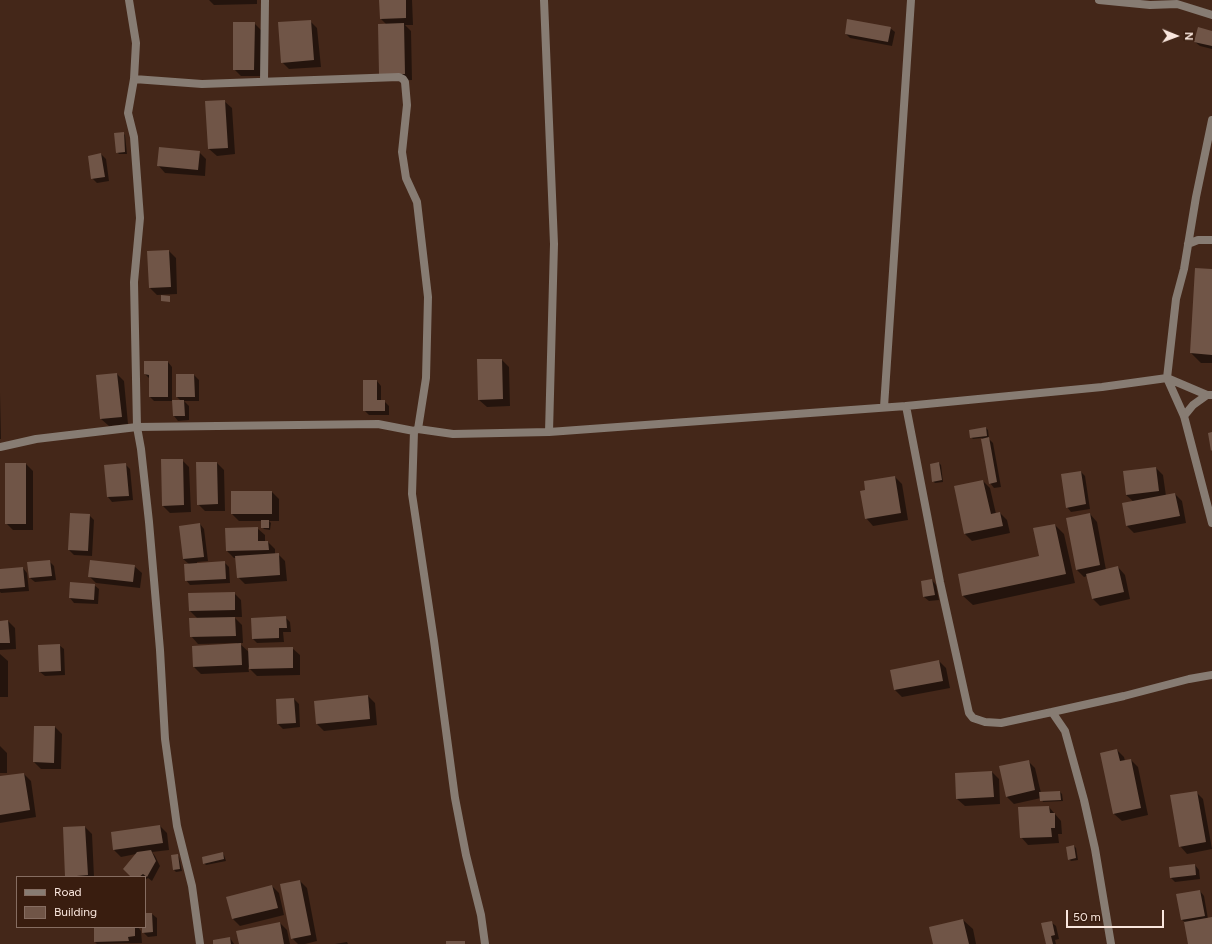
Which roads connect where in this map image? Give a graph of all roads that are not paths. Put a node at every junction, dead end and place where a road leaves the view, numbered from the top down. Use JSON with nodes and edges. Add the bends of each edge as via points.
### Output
{"nodes":[{"id":1,"x":129,"y":0,"type":"edge"},
{"id":2,"x":265,"y":0,"type":"edge"},
{"id":3,"x":544,"y":0,"type":"edge"},
{"id":4,"x":911,"y":0,"type":"edge"},
{"id":5,"x":1099,"y":0,"type":"edge"},
{"id":6,"x":1212,"y":15,"type":"edge"},
{"id":7,"x":134,"y":79,"type":"junction"},
{"id":8,"x":264,"y":82,"type":"junction"},
{"id":9,"x":1212,"y":120,"type":"edge"},
{"id":10,"x":1212,"y":240,"type":"edge"},
{"id":11,"x":1188,"y":244,"type":"junction"},
{"id":12,"x":1167,"y":378,"type":"junction"},
{"id":13,"x":1210,"y":395,"type":"edge"},
{"id":14,"x":906,"y":406,"type":"junction"},
{"id":15,"x":884,"y":407,"type":"junction"},
{"id":16,"x":1184,"y":416,"type":"junction"},
{"id":17,"x":137,"y":427,"type":"junction"},
{"id":18,"x":416,"y":430,"type":"junction"},
{"id":19,"x":549,"y":432,"type":"junction"},
{"id":20,"x":0,"y":446,"type":"edge"},
{"id":21,"x":1212,"y":523,"type":"edge"},
{"id":22,"x":1212,"y":675,"type":"edge"},
{"id":23,"x":1052,"y":712,"type":"junction"},
{"id":24,"x":200,"y":944,"type":"edge"},
{"id":25,"x":485,"y":944,"type":"edge"},
{"id":26,"x":1111,"y":944,"type":"edge"}],
"edges":[{"from":1,"to":7,"type":"street","via":[[136,43]]},
{"from":2,"to":8,"type":"street"},
{"from":3,"to":19,"type":"street","via":[[554,244]]},
{"from":4,"to":15,"type":"street"},
{"from":5,"to":6,"type":"street","via":[[1150,5],[1177,4]]},
{"from":7,"to":8,"type":"street","via":[[202,84]]},
{"from":7,"to":17,"type":"street","via":[[128,113],[134,137],[140,218],[134,282]]},
{"from":8,"to":18,"type":"street","via":[[399,77],[405,82],[407,105],[402,152],[406,178],[417,202],[428,297],[426,378]]},
{"from":9,"to":11,"type":"street"},
{"from":10,"to":11,"type":"street","via":[[1198,240]]},
{"from":11,"to":12,"type":"street","via":[[1176,299]]},
{"from":12,"to":13,"type":"street"},
{"from":12,"to":14,"type":"street","via":[[1102,387]]},
{"from":12,"to":16,"type":"street"},
{"from":13,"to":16,"type":"street","via":[[1193,405]]},
{"from":14,"to":15,"type":"street"},
{"from":14,"to":23,"type":"street","via":[[940,582],[969,713],[985,722],[1001,723]]},
{"from":15,"to":19,"type":"street"},
{"from":16,"to":21,"type":"street"},
{"from":17,"to":18,"type":"street","via":[[378,424]]},
{"from":17,"to":20,"type":"street"},
{"from":17,"to":24,"type":"street","via":[[149,522],[165,739],[176,826],[192,886]]},
{"from":18,"to":19,"type":"street","via":[[453,434]]},
{"from":18,"to":25,"type":"street","via":[[412,494],[455,798]]},
{"from":22,"to":23,"type":"street"},
{"from":23,"to":26,"type":"street","via":[[1065,731],[1084,800]]}]}
